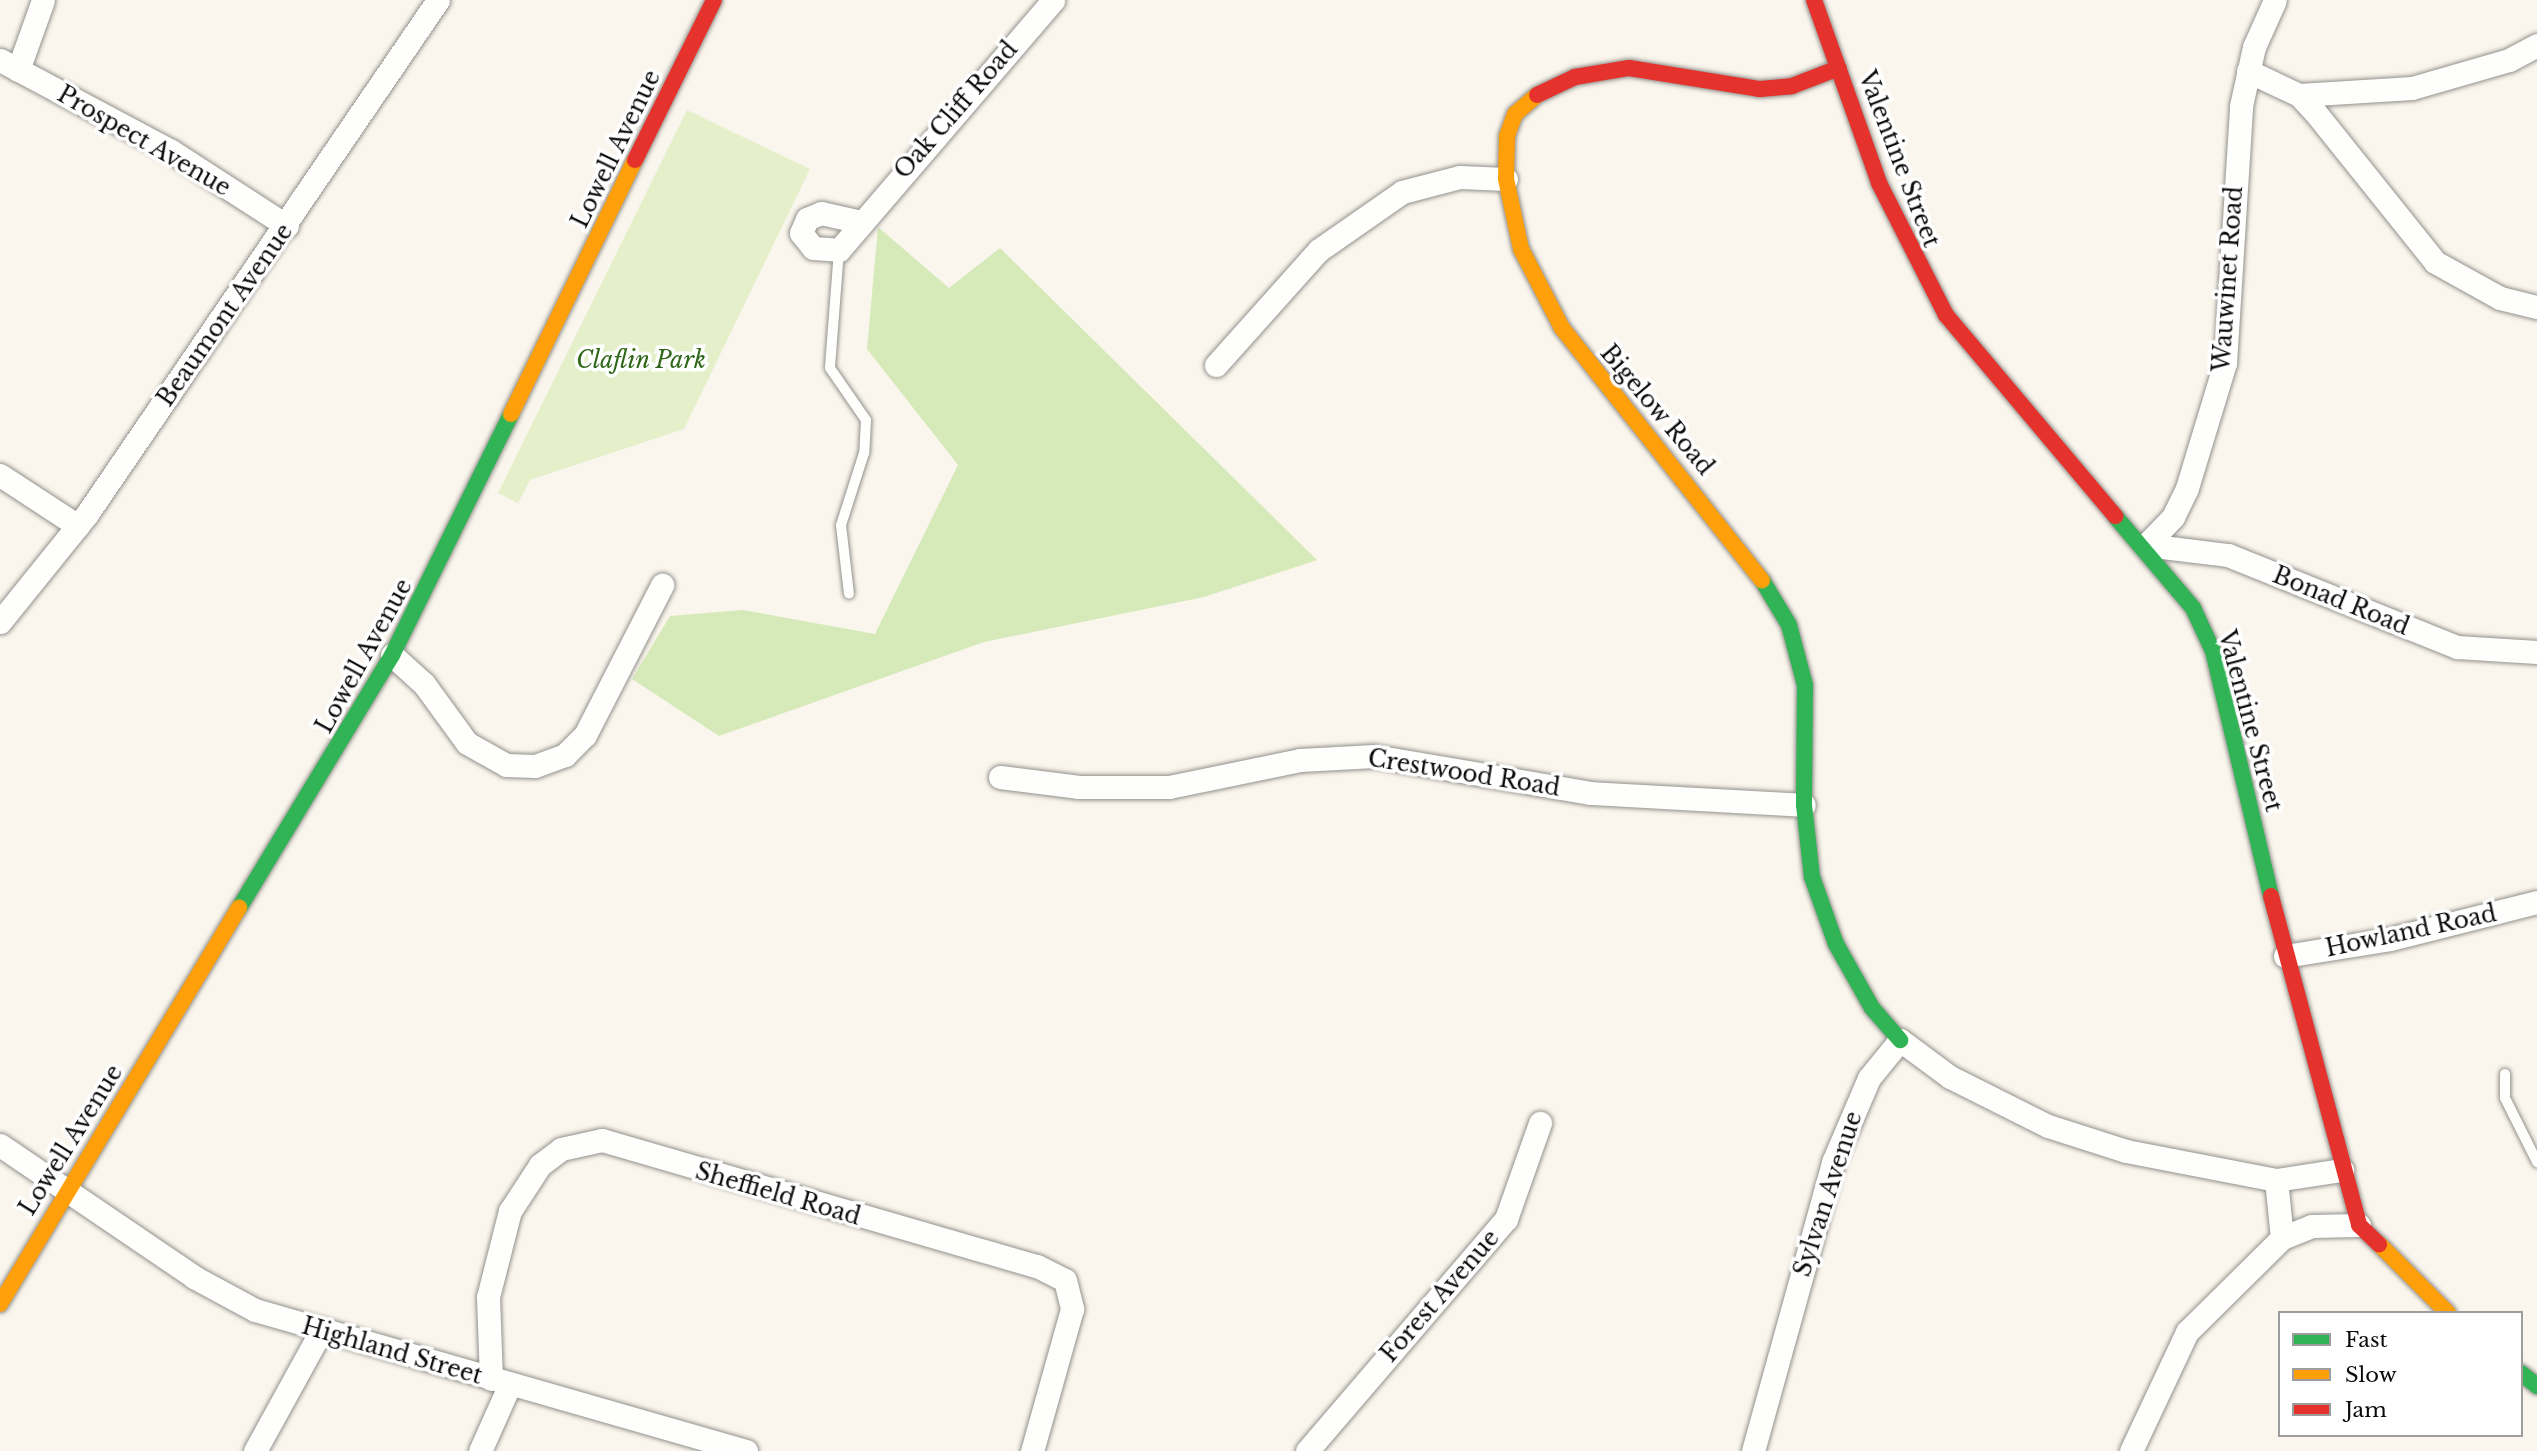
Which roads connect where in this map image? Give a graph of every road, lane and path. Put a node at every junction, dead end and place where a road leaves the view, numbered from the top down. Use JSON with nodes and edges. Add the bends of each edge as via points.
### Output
{"nodes":[{"id":1,"x":43,"y":0,"type":"edge"},
{"id":2,"x":438,"y":0,"type":"edge"},
{"id":3,"x":714,"y":0,"type":"edge"},
{"id":4,"x":1053,"y":0,"type":"edge"},
{"id":5,"x":1814,"y":0,"type":"edge"},
{"id":6,"x":2275,"y":0,"type":"edge"},
{"id":7,"x":2537,"y":45,"type":"edge"},
{"id":8,"x":9,"y":65,"type":"edge"},
{"id":9,"x":1839,"y":68,"type":"junction"},
{"id":10,"x":2248,"y":71,"type":"junction"},
{"id":11,"x":2299,"y":95,"type":"junction"},
{"id":12,"x":1506,"y":179,"type":"junction"},
{"id":13,"x":861,"y":222,"type":"junction"},
{"id":14,"x":286,"y":226,"type":"junction"},
{"id":15,"x":839,"y":250,"type":"junction"},
{"id":16,"x":2537,"y":307,"type":"edge"},
{"id":17,"x":1216,"y":365,"type":"dead end"},
{"id":18,"x":0,"y":475,"type":"edge"},
{"id":19,"x":78,"y":526,"type":"junction"},
{"id":20,"x":2146,"y":545,"type":"junction"},
{"id":21,"x":662,"y":585,"type":"dead end"},
{"id":22,"x":849,"y":594,"type":"dead end"},
{"id":23,"x":0,"y":622,"type":"edge"},
{"id":24,"x":2537,"y":652,"type":"edge"},
{"id":25,"x":392,"y":655,"type":"junction"},
{"id":26,"x":1000,"y":777,"type":"dead end"},
{"id":27,"x":1804,"y":805,"type":"junction"},
{"id":28,"x":2537,"y":902,"type":"edge"},
{"id":29,"x":2285,"y":956,"type":"junction"},
{"id":30,"x":1900,"y":1040,"type":"junction"},
{"id":31,"x":2505,"y":1074,"type":"dead end"},
{"id":32,"x":1540,"y":1123,"type":"dead end"},
{"id":33,"x":0,"y":1145,"type":"edge"},
{"id":34,"x":2537,"y":1162,"type":"edge"},
{"id":35,"x":2342,"y":1170,"type":"junction"},
{"id":36,"x":2276,"y":1180,"type":"junction"},
{"id":37,"x":66,"y":1190,"type":"junction"},
{"id":38,"x":2359,"y":1225,"type":"junction"},
{"id":39,"x":2281,"y":1238,"type":"junction"},
{"id":40,"x":1,"y":1302,"type":"edge"},
{"id":41,"x":2446,"y":1311,"type":"edge"},
{"id":42,"x":321,"y":1331,"type":"junction"},
{"id":43,"x":500,"y":1382,"type":"junction"},
{"id":44,"x":255,"y":1451,"type":"edge"},
{"id":45,"x":480,"y":1451,"type":"edge"},
{"id":46,"x":746,"y":1451,"type":"edge"},
{"id":47,"x":1032,"y":1451,"type":"edge"},
{"id":48,"x":1307,"y":1451,"type":"edge"},
{"id":49,"x":1754,"y":1451,"type":"edge"},
{"id":50,"x":2131,"y":1451,"type":"edge"}],
"edges":[{"from":1,"to":8,"type":"street"},
{"from":2,"to":14,"type":"street","name":"Beaumont Avenue"},
{"from":3,"to":25,"type":"street","name":"Lowell Avenue"},
{"from":4,"to":13,"type":"street","name":"Oak Cliff Road"},
{"from":5,"to":9,"type":"street","name":"Valentine Street"},
{"from":6,"to":10,"type":"street","name":"Wauwinet Road"},
{"from":7,"to":11,"type":"street","via":[[2509,61],[2412,88]]},
{"from":8,"to":14,"type":"street","name":"Prospect Avenue","via":[[171,151]]},
{"from":9,"to":12,"type":"street","name":"Bigelow Road","via":[[1792,86],[1760,89],[1629,68],[1574,77],[1530,98],[1515,114],[1507,136]]},
{"from":9,"to":20,"type":"street","name":"Valentine Street","via":[[1879,183],[1946,316]]},
{"from":10,"to":11,"type":"street"},
{"from":10,"to":20,"type":"street","name":"Wauwinet Road","via":[[2225,363],[2188,488],[2173,517]]},
{"from":11,"to":16,"type":"street","via":[[2435,262],[2500,298]]},
{"from":12,"to":17,"type":"street","via":[[1460,177],[1392,198],[1319,250]]},
{"from":12,"to":27,"type":"street","name":"Bigelow Road","via":[[1521,249],[1562,328],[1745,554],[1789,625],[1806,696]]},
{"from":13,"to":15,"type":"street","name":"Oak Cliff Road"},
{"from":13,"to":15,"type":"street","via":[[830,213],[803,223],[801,233],[810,246]]},
{"from":14,"to":19,"type":"street","name":"Beaumont Avenue"},
{"from":15,"to":22,"type":"lane","via":[[830,368],[866,420],[864,453],[841,524]]},
{"from":18,"to":19,"type":"street"},
{"from":19,"to":23,"type":"street","name":"Beaumont Avenue"},
{"from":20,"to":24,"type":"street","name":"Bonad Road","via":[[2228,555],[2457,647]]},
{"from":20,"to":29,"type":"street","name":"Valentine Street","via":[[2193,608],[2213,650]]},
{"from":21,"to":25,"type":"street","via":[[585,735],[565,755],[535,766],[506,765],[467,743],[424,684]]},
{"from":25,"to":37,"type":"street","name":"Lowell Avenue","via":[[286,838]]},
{"from":26,"to":27,"type":"street","name":"Crestwood Road","via":[[1079,787],[1160,788],[1300,760],[1374,756],[1631,798]]},
{"from":27,"to":30,"type":"street","name":"Bigelow Road","via":[[1812,877],[1836,944],[1872,1007]]},
{"from":28,"to":29,"type":"street","name":"Howland Road","via":[[2390,939]]},
{"from":29,"to":35,"type":"street","name":"Valentine Street"},
{"from":30,"to":36,"type":"street","via":[[1950,1077],[2048,1126],[2126,1151]]},
{"from":30,"to":49,"type":"street","name":"Sylvan Avenue","via":[[1869,1078],[1833,1162]]},
{"from":31,"to":34,"type":"lane","via":[[2505,1098]]},
{"from":32,"to":48,"type":"street","name":"Forest Avenue","via":[[1506,1219]]},
{"from":33,"to":37,"type":"street","name":"Highland Street"},
{"from":35,"to":36,"type":"street"},
{"from":35,"to":38,"type":"street","name":"Valentine Street"},
{"from":36,"to":39,"type":"street"},
{"from":37,"to":40,"type":"street","name":"Lowell Avenue"},
{"from":37,"to":42,"type":"street","name":"Highland Street","via":[[226,1297]]},
{"from":38,"to":39,"type":"street","via":[[2312,1226]]},
{"from":38,"to":41,"type":"street","name":"Valentine Street"},
{"from":39,"to":50,"type":"street","via":[[2187,1332]]},
{"from":42,"to":43,"type":"street","name":"Highland Street"},
{"from":42,"to":44,"type":"street"},
{"from":43,"to":45,"type":"street"},
{"from":43,"to":46,"type":"street","name":"Highland Street"},
{"from":43,"to":47,"type":"street","name":"Sheffield Road","via":[[488,1297],[510,1212],[540,1165],[561,1149],[602,1140],[1037,1266],[1065,1280],[1072,1309]]}]}
